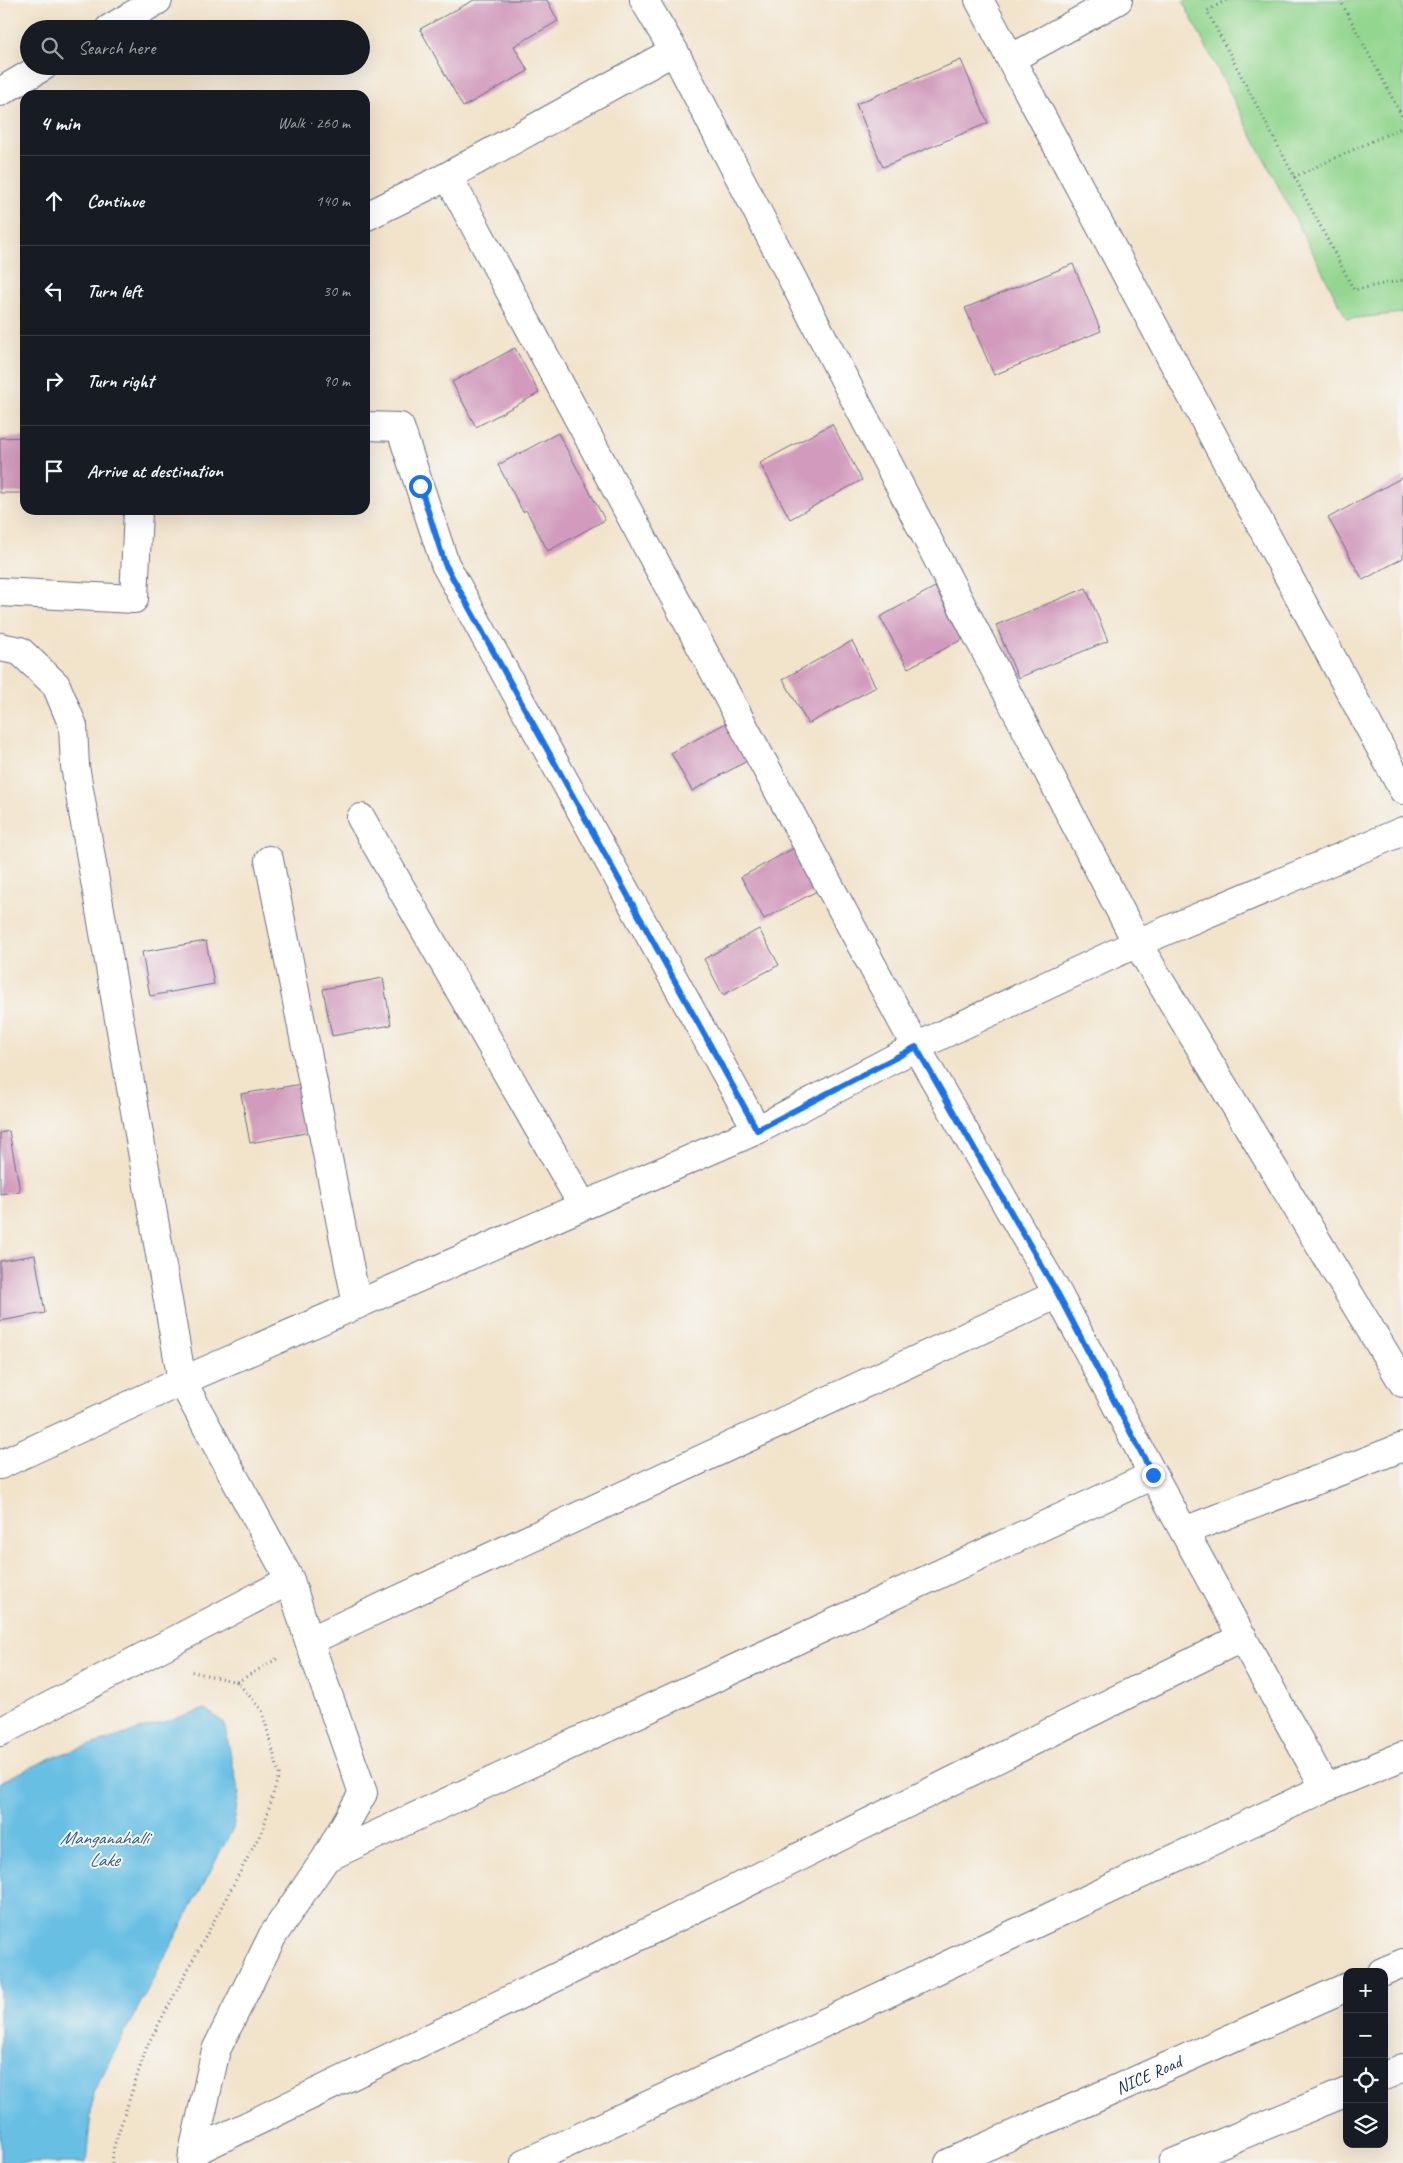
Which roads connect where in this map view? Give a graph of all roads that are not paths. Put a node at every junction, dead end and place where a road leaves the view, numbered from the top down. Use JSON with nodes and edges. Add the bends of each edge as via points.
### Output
{"nodes":[{"id":1,"x":158,"y":0,"type":"edge"},
{"id":2,"x":644,"y":0,"type":"edge"},
{"id":3,"x":979,"y":0,"type":"edge"},
{"id":4,"x":1118,"y":0,"type":"edge"},
{"id":5,"x":124,"y":20,"type":"edge"},
{"id":6,"x":674,"y":51,"type":"junction"},
{"id":7,"x":1012,"y":58,"type":"junction"},
{"id":8,"x":29,"y":75,"type":"edge"},
{"id":9,"x":0,"y":92,"type":"edge"},
{"id":10,"x":448,"y":176,"type":"junction"},
{"id":11,"x":370,"y":215,"type":"edge"},
{"id":12,"x":370,"y":426,"type":"edge"},
{"id":13,"x":138,"y":515,"type":"edge"},
{"id":14,"x":0,"y":592,"type":"edge"},
{"id":15,"x":0,"y":648,"type":"edge"},
{"id":16,"x":1403,"y":790,"type":"edge"},
{"id":17,"x":360,"y":818,"type":"dead end"},
{"id":18,"x":1403,"y":831,"type":"edge"},
{"id":19,"x":269,"y":860,"type":"dead end"},
{"id":20,"x":1137,"y":944,"type":"junction"},
{"id":21,"x":916,"y":1047,"type":"junction"},
{"id":22,"x":757,"y":1130,"type":"junction"},
{"id":23,"x":583,"y":1206,"type":"junction"},
{"id":24,"x":1058,"y":1294,"type":"junction"},
{"id":25,"x":357,"y":1305,"type":"junction"},
{"id":26,"x":182,"y":1381,"type":"junction"},
{"id":27,"x":1403,"y":1383,"type":"edge"},
{"id":28,"x":1403,"y":1447,"type":"edge"},
{"id":29,"x":0,"y":1465,"type":"edge"},
{"id":30,"x":1153,"y":1475,"type":"junction"},
{"id":31,"x":1184,"y":1531,"type":"junction"},
{"id":32,"x":290,"y":1580,"type":"junction"},
{"id":33,"x":1243,"y":1637,"type":"junction"},
{"id":34,"x":309,"y":1641,"type":"junction"},
{"id":35,"x":0,"y":1732,"type":"edge"},
{"id":36,"x":1403,"y":1756,"type":"edge"},
{"id":37,"x":1325,"y":1788,"type":"junction"},
{"id":38,"x":326,"y":1858,"type":"junction"},
{"id":39,"x":1403,"y":1963,"type":"edge"},
{"id":40,"x":1388,"y":1969,"type":"edge"},
{"id":41,"x":1343,"y":1989,"type":"edge"},
{"id":42,"x":1403,"y":2068,"type":"edge"},
{"id":43,"x":1388,"y":2074,"type":"edge"},
{"id":44,"x":1343,"y":2094,"type":"edge"},
{"id":45,"x":192,"y":2157,"type":"edge"},
{"id":46,"x":525,"y":2163,"type":"edge"},
{"id":47,"x":949,"y":2163,"type":"edge"},
{"id":48,"x":1173,"y":2163,"type":"edge"}],
"edges":[{"from":1,"to":5,"type":"main road"},
{"from":2,"to":6,"type":"main road"},
{"from":3,"to":7,"type":"main road"},
{"from":4,"to":7,"type":"main road"},
{"from":6,"to":10,"type":"main road"},
{"from":6,"to":20,"type":"main road"},
{"from":7,"to":16,"type":"main road"},
{"from":8,"to":9,"type":"main road"},
{"from":10,"to":11,"type":"main road"},
{"from":10,"to":21,"type":"main road"},
{"from":12,"to":22,"type":"main road","via":[[400,427],[445,564]]},
{"from":13,"to":14,"type":"main road","via":[[134,599]]},
{"from":15,"to":26,"type":"main road","via":[[20,651],[56,685],[73,726],[75,766]]},
{"from":17,"to":23,"type":"main road"},
{"from":18,"to":20,"type":"main road"},
{"from":19,"to":25,"type":"main road"},
{"from":20,"to":21,"type":"main road"},
{"from":20,"to":27,"type":"main road"},
{"from":21,"to":22,"type":"main road"},
{"from":21,"to":24,"type":"main road"},
{"from":22,"to":23,"type":"main road"},
{"from":23,"to":25,"type":"main road"},
{"from":24,"to":30,"type":"main road"},
{"from":24,"to":34,"type":"main road"},
{"from":25,"to":26,"type":"main road"},
{"from":26,"to":29,"type":"main road"},
{"from":26,"to":32,"type":"main road"},
{"from":28,"to":31,"type":"main road"},
{"from":30,"to":31,"type":"main road"},
{"from":30,"to":38,"type":"main road"},
{"from":31,"to":33,"type":"main road"},
{"from":32,"to":34,"type":"main road"},
{"from":32,"to":35,"type":"main road"},
{"from":33,"to":37,"type":"main road"},
{"from":33,"to":45,"type":"main road"},
{"from":34,"to":38,"type":"main road","via":[[363,1793]]},
{"from":36,"to":37,"type":"main road"},
{"from":37,"to":46,"type":"main road"},
{"from":38,"to":45,"type":"main road","via":[[274,1935],[216,2050]]},
{"from":39,"to":40,"type":"main road"},
{"from":41,"to":47,"type":"main road","name":"NICE Road"},
{"from":42,"to":43,"type":"main road"},
{"from":44,"to":48,"type":"main road"}]}
